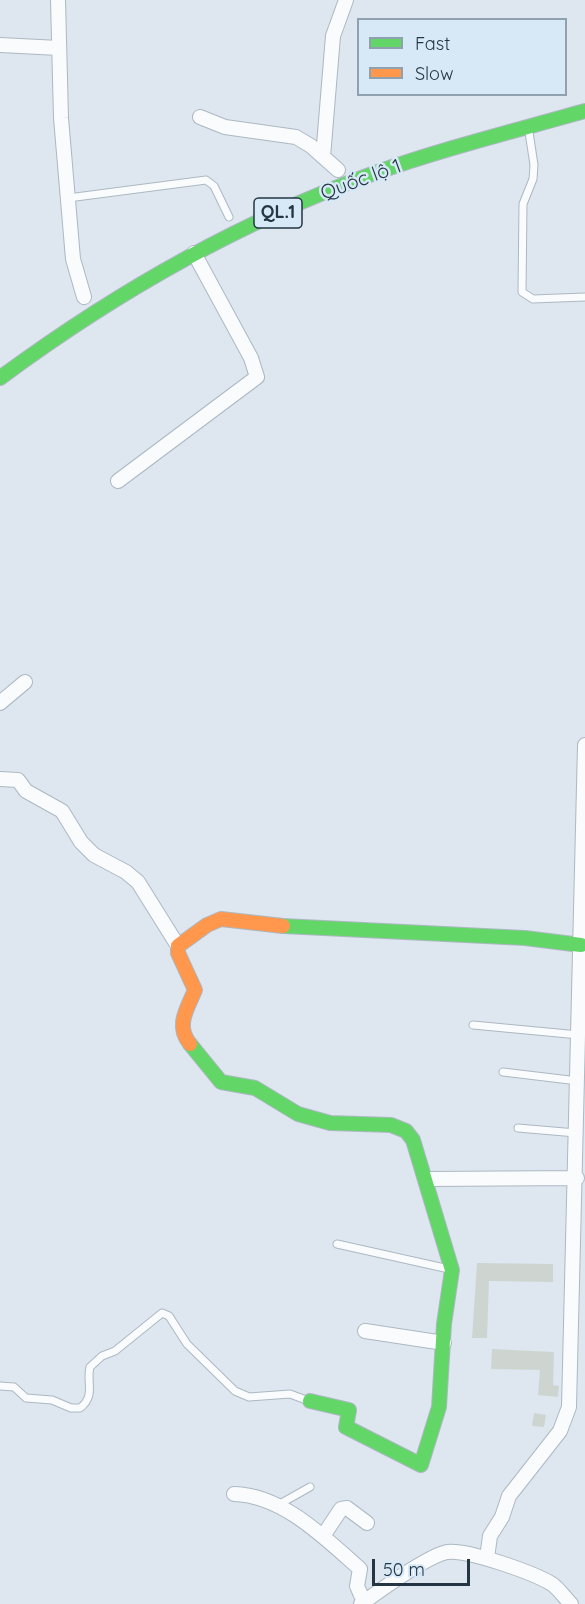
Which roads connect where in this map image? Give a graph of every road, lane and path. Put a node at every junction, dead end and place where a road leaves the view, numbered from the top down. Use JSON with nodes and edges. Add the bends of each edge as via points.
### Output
{"nodes":[{"id":1,"x":58,"y":0,"type":"edge"},
{"id":2,"x":346,"y":0,"type":"edge"},
{"id":3,"x":0,"y":45,"type":"edge"},
{"id":4,"x":59,"y":48,"type":"junction"},
{"id":5,"x":585,"y":111,"type":"edge"},
{"id":6,"x":200,"y":117,"type":"dead end"},
{"id":7,"x":528,"y":127,"type":"junction"},
{"id":8,"x":323,"y":157,"type":"junction"},
{"id":9,"x":338,"y":170,"type":"dead end"},
{"id":10,"x":68,"y":198,"type":"junction"},
{"id":11,"x":229,"y":217,"type":"dead end"},
{"id":12,"x":194,"y":253,"type":"junction"},
{"id":13,"x":84,"y":297,"type":"dead end"},
{"id":14,"x":585,"y":297,"type":"edge"},
{"id":15,"x":0,"y":378,"type":"edge"},
{"id":16,"x":118,"y":481,"type":"dead end"},
{"id":17,"x":25,"y":682,"type":"dead end"},
{"id":18,"x":0,"y":703,"type":"edge"},
{"id":19,"x":585,"y":752,"type":"edge"},
{"id":20,"x":0,"y":779,"type":"edge"},
{"id":21,"x":581,"y":945,"type":"junction"},
{"id":22,"x":178,"y":946,"type":"junction"},
{"id":23,"x":582,"y":1010,"type":"edge"},
{"id":24,"x":473,"y":1025,"type":"dead end"},
{"id":25,"x":579,"y":1035,"type":"junction"},
{"id":26,"x":503,"y":1072,"type":"dead end"},
{"id":27,"x":578,"y":1081,"type":"junction"},
{"id":28,"x":518,"y":1128,"type":"dead end"},
{"id":29,"x":578,"y":1134,"type":"junction"},
{"id":30,"x":577,"y":1178,"type":"junction"},
{"id":31,"x":427,"y":1179,"type":"junction"},
{"id":32,"x":337,"y":1244,"type":"dead end"},
{"id":33,"x":452,"y":1270,"type":"junction"},
{"id":34,"x":364,"y":1331,"type":"dead end"},
{"id":35,"x":444,"y":1344,"type":"junction"},
{"id":36,"x":570,"y":1380,"type":"junction"},
{"id":37,"x":585,"y":1381,"type":"edge"},
{"id":38,"x":0,"y":1386,"type":"edge"},
{"id":39,"x":310,"y":1401,"type":"joint"},
{"id":40,"x":310,"y":1487,"type":"dead end"},
{"id":41,"x":234,"y":1494,"type":"dead end"},
{"id":42,"x":277,"y":1505,"type":"junction"},
{"id":43,"x":367,"y":1523,"type":"dead end"},
{"id":44,"x":323,"y":1536,"type":"junction"},
{"id":45,"x":487,"y":1558,"type":"junction"},
{"id":46,"x":362,"y":1603,"type":"edge"},
{"id":47,"x":571,"y":1604,"type":"edge"}],
"edges":[{"from":1,"to":4,"type":"street"},
{"from":2,"to":8,"type":"street","via":[[333,36]]},
{"from":3,"to":4,"type":"street"},
{"from":4,"to":10,"type":"street"},
{"from":5,"to":7,"type":"main road","name":"Quốc lộ 1","number":"QL.1"},
{"from":6,"to":8,"type":"street","via":[[225,126],[296,137]]},
{"from":7,"to":12,"type":"main road","name":"Quốc lộ 1","number":"QL.1","via":[[372,174]]},
{"from":7,"to":14,"type":"lane","via":[[534,165],[523,204],[522,292],[533,299]]},
{"from":8,"to":9,"type":"street"},
{"from":10,"to":11,"type":"lane","via":[[206,180],[214,186]]},
{"from":10,"to":13,"type":"street","via":[[75,270]]},
{"from":12,"to":15,"type":"main road","name":"Quốc lộ 1","number":"QL.1","via":[[91,311]]},
{"from":12,"to":16,"type":"street","via":[[251,358],[257,377]]},
{"from":17,"to":18,"type":"street"},
{"from":19,"to":21,"type":"street"},
{"from":20,"to":22,"type":"street","via":[[18,780],[26,791],[62,811],[87,850],[138,882]]},
{"from":21,"to":22,"type":"main road","via":[[221,919]]},
{"from":21,"to":23,"type":"street"},
{"from":22,"to":31,"type":"main road","via":[[195,990],[182,1023],[182,1034],[221,1082],[255,1088],[298,1114],[325,1122],[398,1127],[410,1134]]},
{"from":23,"to":25,"type":"street"},
{"from":24,"to":25,"type":"lane"},
{"from":25,"to":27,"type":"street"},
{"from":26,"to":27,"type":"lane"},
{"from":27,"to":29,"type":"street"},
{"from":28,"to":29,"type":"lane"},
{"from":29,"to":30,"type":"street"},
{"from":30,"to":31,"type":"street"},
{"from":30,"to":36,"type":"street"},
{"from":31,"to":33,"type":"main road"},
{"from":32,"to":33,"type":"lane"},
{"from":33,"to":35,"type":"main road"},
{"from":34,"to":35,"type":"street"},
{"from":35,"to":39,"type":"main road","via":[[438,1415],[421,1465],[346,1427],[349,1410]]},
{"from":36,"to":37,"type":"street"},
{"from":36,"to":45,"type":"street","via":[[569,1407],[560,1431],[509,1496],[502,1518],[490,1536]]},
{"from":38,"to":39,"type":"lane","via":[[14,1387],[26,1398],[80,1408],[90,1393],[90,1366],[162,1312],[169,1316],[187,1344],[235,1391],[249,1397],[290,1394]]},
{"from":40,"to":42,"type":"lane"},
{"from":41,"to":42,"type":"street","via":[[250,1494]]},
{"from":42,"to":44,"type":"street"},
{"from":43,"to":44,"type":"street","via":[[347,1508],[341,1509]]},
{"from":44,"to":46,"type":"street","via":[[360,1569],[357,1586]]},
{"from":45,"to":46,"type":"street","via":[[458,1552],[442,1554]]},
{"from":45,"to":47,"type":"street","via":[[550,1583]]}]}
